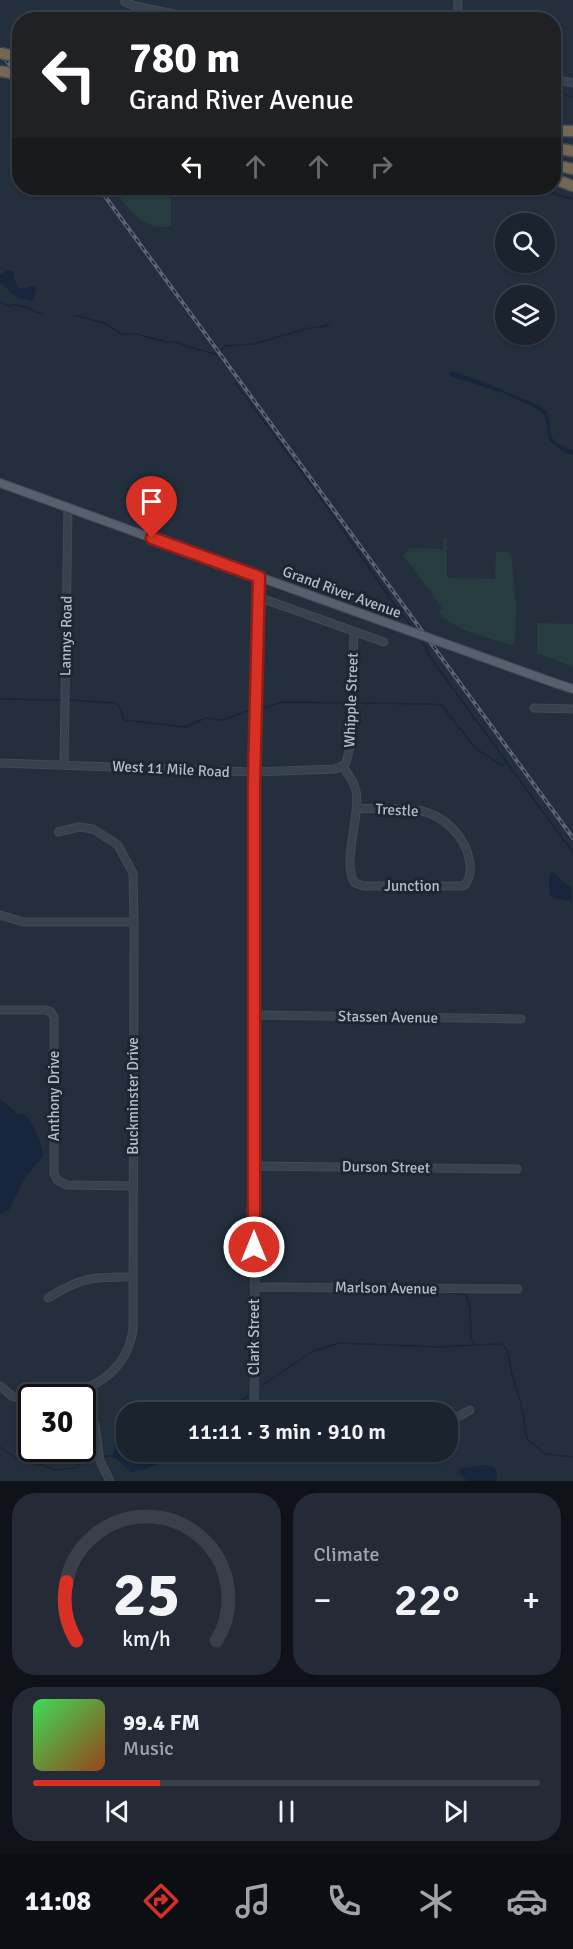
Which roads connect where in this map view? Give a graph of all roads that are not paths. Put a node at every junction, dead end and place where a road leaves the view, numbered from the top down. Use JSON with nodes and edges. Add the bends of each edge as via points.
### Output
{"nodes":[{"id":1,"x":125,"y":1,"type":"edge"},
{"id":2,"x":164,"y":12,"type":"edge"},
{"id":3,"x":0,"y":483,"type":"edge"},
{"id":4,"x":68,"y":507,"type":"junction"},
{"id":5,"x":259,"y":577,"type":"junction"},
{"id":6,"x":258,"y":597,"type":"junction"},
{"id":7,"x":354,"y":631,"type":"junction"},
{"id":8,"x":384,"y":642,"type":"dead end"},
{"id":9,"x":573,"y":689,"type":"edge"},
{"id":10,"x":534,"y":708,"type":"dead end"},
{"id":11,"x":573,"y":710,"type":"edge"},
{"id":12,"x":0,"y":763,"type":"edge"},
{"id":13,"x":64,"y":765,"type":"junction"},
{"id":14,"x":342,"y":766,"type":"junction"},
{"id":15,"x":254,"y":772,"type":"junction"},
{"id":16,"x":357,"y":808,"type":"junction"},
{"id":17,"x":58,"y":832,"type":"dead end"},
{"id":18,"x":469,"y":876,"type":"joint"},
{"id":19,"x":0,"y":915,"type":"edge"},
{"id":20,"x":134,"y":922,"type":"junction"},
{"id":21,"x":0,"y":1010,"type":"edge"},
{"id":22,"x":255,"y":1015,"type":"junction"},
{"id":23,"x":521,"y":1019,"type":"dead end"},
{"id":24,"x":254,"y":1166,"type":"junction"},
{"id":25,"x":517,"y":1169,"type":"dead end"},
{"id":26,"x":133,"y":1186,"type":"junction"},
{"id":27,"x":133,"y":1276,"type":"junction"},
{"id":28,"x":254,"y":1287,"type":"junction"},
{"id":29,"x":518,"y":1289,"type":"dead end"},
{"id":30,"x":48,"y":1298,"type":"dead end"},
{"id":31,"x":96,"y":1385,"type":"edge"},
{"id":32,"x":0,"y":1386,"type":"edge"},
{"id":33,"x":18,"y":1398,"type":"edge"},
{"id":34,"x":254,"y":1402,"type":"edge"},
{"id":35,"x":470,"y":1410,"type":"dead end"},
{"id":36,"x":458,"y":1417,"type":"edge"},
{"id":37,"x":96,"y":1432,"type":"edge"},
{"id":38,"x":110,"y":1481,"type":"edge"}],
"edges":[{"from":1,"to":2,"type":"street"},
{"from":3,"to":4,"type":"main road","name":"Grand River Avenue"},
{"from":4,"to":5,"type":"main road","name":"Grand River Avenue"},
{"from":4,"to":13,"type":"street","name":"Lannys Road"},
{"from":5,"to":6,"type":"street","name":"Clark Street"},
{"from":5,"to":9,"type":"main road","name":"Grand River Avenue","bridge":true},
{"from":6,"to":7,"type":"street"},
{"from":6,"to":15,"type":"street","name":"Clark Street"},
{"from":7,"to":8,"type":"street"},
{"from":7,"to":14,"type":"street","name":"Whipple Street","via":[[350,747]]},
{"from":10,"to":11,"type":"street"},
{"from":12,"to":13,"type":"street","name":"West 11 Mile Road"},
{"from":13,"to":15,"type":"street","name":"West 11 Mile Road"},
{"from":14,"to":15,"type":"street","name":"West 11 Mile Road"},
{"from":14,"to":16,"type":"street","via":[[354,783]]},
{"from":15,"to":22,"type":"street","name":"Clark Street"},
{"from":16,"to":18,"type":"street","name":"Trestle","via":[[422,810],[435,816],[448,825],[465,847]]},
{"from":16,"to":18,"type":"street","name":"Junction","via":[[351,839],[351,878],[355,883],[460,886],[465,885]]},
{"from":17,"to":20,"type":"street","name":"Buckminster Drive","via":[[79,826],[93,829],[118,845],[133,873]]},
{"from":19,"to":20,"type":"street","via":[[24,922]]},
{"from":20,"to":26,"type":"street","name":"Buckminster Drive"},
{"from":21,"to":26,"type":"street","name":"Anthony Drive","via":[[51,1012],[57,1180],[67,1185]]},
{"from":22,"to":23,"type":"street","name":"Stassen Avenue"},
{"from":22,"to":24,"type":"street","name":"Clark Street"},
{"from":24,"to":25,"type":"street","name":"Durson Street"},
{"from":24,"to":28,"type":"street","name":"Clark Street"},
{"from":26,"to":27,"type":"street","name":"Buckminster Drive"},
{"from":27,"to":30,"type":"street","via":[[90,1278]]},
{"from":27,"to":31,"type":"street","name":"Buckminster Drive","via":[[133,1330],[127,1352],[114,1371]]},
{"from":28,"to":29,"type":"street","name":"Marlson Avenue"},
{"from":28,"to":34,"type":"street","name":"Clark Street"},
{"from":32,"to":33,"type":"street"},
{"from":35,"to":36,"type":"street"},
{"from":37,"to":38,"type":"street","via":[[100,1461]]}]}
